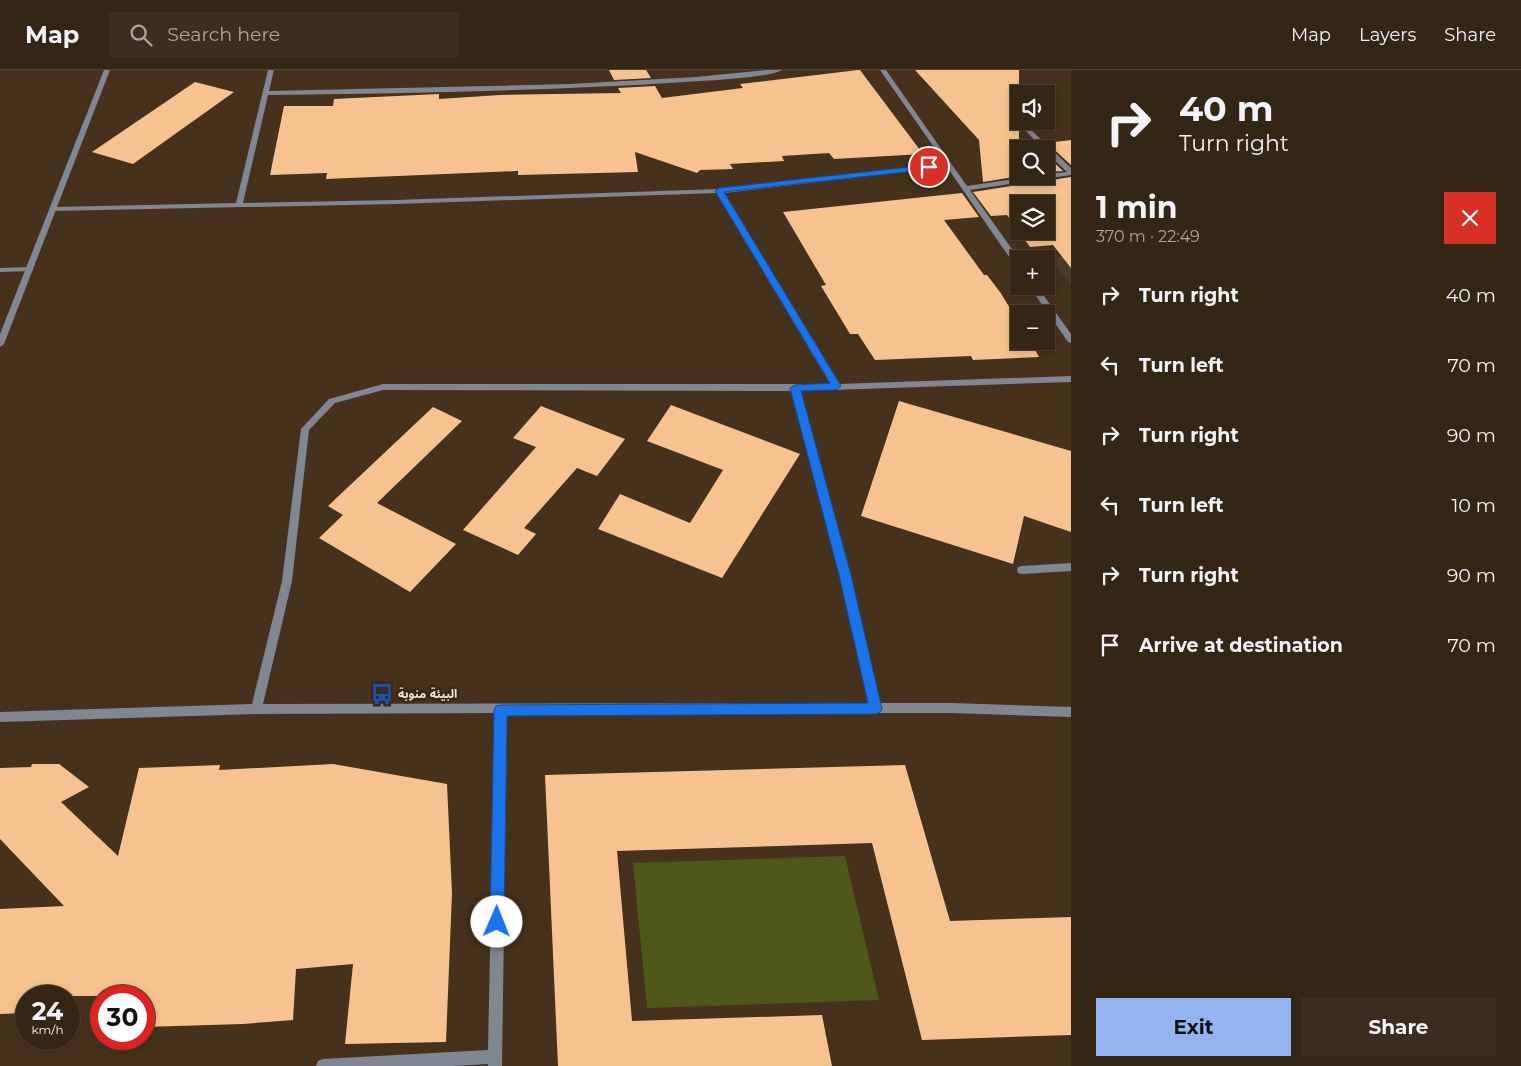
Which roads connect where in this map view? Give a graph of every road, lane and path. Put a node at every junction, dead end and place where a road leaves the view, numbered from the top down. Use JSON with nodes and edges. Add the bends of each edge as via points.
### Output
{"nodes":[{"id":1,"x":107,"y":70,"type":"edge"},
{"id":2,"x":271,"y":70,"type":"edge"},
{"id":3,"x":779,"y":70,"type":"edge"},
{"id":4,"x":882,"y":70,"type":"edge"},
{"id":5,"x":266,"y":93,"type":"junction"},
{"id":6,"x":1028,"y":130,"type":"dead end"},
{"id":7,"x":948,"y":165,"type":"junction"},
{"id":8,"x":1071,"y":172,"type":"edge"},
{"id":9,"x":966,"y":188,"type":"junction"},
{"id":10,"x":719,"y":191,"type":"junction"},
{"id":11,"x":239,"y":205,"type":"junction"},
{"id":12,"x":53,"y":209,"type":"junction"},
{"id":13,"x":1010,"y":252,"type":"edge"},
{"id":14,"x":0,"y":270,"type":"edge"},
{"id":15,"x":30,"y":270,"type":"junction"},
{"id":16,"x":1040,"y":295,"type":"edge"},
{"id":17,"x":1071,"y":340,"type":"edge"},
{"id":18,"x":0,"y":344,"type":"edge"},
{"id":19,"x":1071,"y":379,"type":"edge"},
{"id":20,"x":836,"y":386,"type":"junction"},
{"id":21,"x":795,"y":388,"type":"junction"},
{"id":22,"x":1071,"y":567,"type":"edge"},
{"id":23,"x":1022,"y":570,"type":"dead end"},
{"id":24,"x":256,"y":709,"type":"junction"},
{"id":25,"x":876,"y":709,"type":"junction"},
{"id":26,"x":501,"y":710,"type":"junction"},
{"id":27,"x":1071,"y":712,"type":"edge"},
{"id":28,"x":0,"y":717,"type":"edge"},
{"id":29,"x":494,"y":1061,"type":"edge"},
{"id":30,"x":323,"y":1066,"type":"edge"}],
"edges":[{"from":1,"to":12,"type":"street"},
{"from":2,"to":5,"type":"street"},
{"from":3,"to":5,"type":"street","via":[[680,80],[562,86]]},
{"from":4,"to":7,"type":"street"},
{"from":5,"to":11,"type":"street"},
{"from":6,"to":8,"type":"street"},
{"from":7,"to":9,"type":"street"},
{"from":7,"to":10,"type":"street"},
{"from":8,"to":9,"type":"street"},
{"from":9,"to":13,"type":"street"},
{"from":10,"to":11,"type":"street"},
{"from":10,"to":20,"type":"street"},
{"from":11,"to":12,"type":"street"},
{"from":12,"to":15,"type":"street"},
{"from":14,"to":15,"type":"street"},
{"from":15,"to":18,"type":"street"},
{"from":16,"to":17,"type":"street"},
{"from":19,"to":20,"type":"street"},
{"from":20,"to":21,"type":"street"},
{"from":21,"to":24,"type":"street","via":[[384,387],[332,401],[305,429],[287,581]]},
{"from":21,"to":25,"type":"street","via":[[845,575]]},
{"from":22,"to":23,"type":"street"},
{"from":24,"to":26,"type":"street"},
{"from":24,"to":28,"type":"street"},
{"from":25,"to":26,"type":"street"},
{"from":25,"to":27,"type":"street"},
{"from":26,"to":29,"type":"street"},
{"from":29,"to":30,"type":"street"}]}
